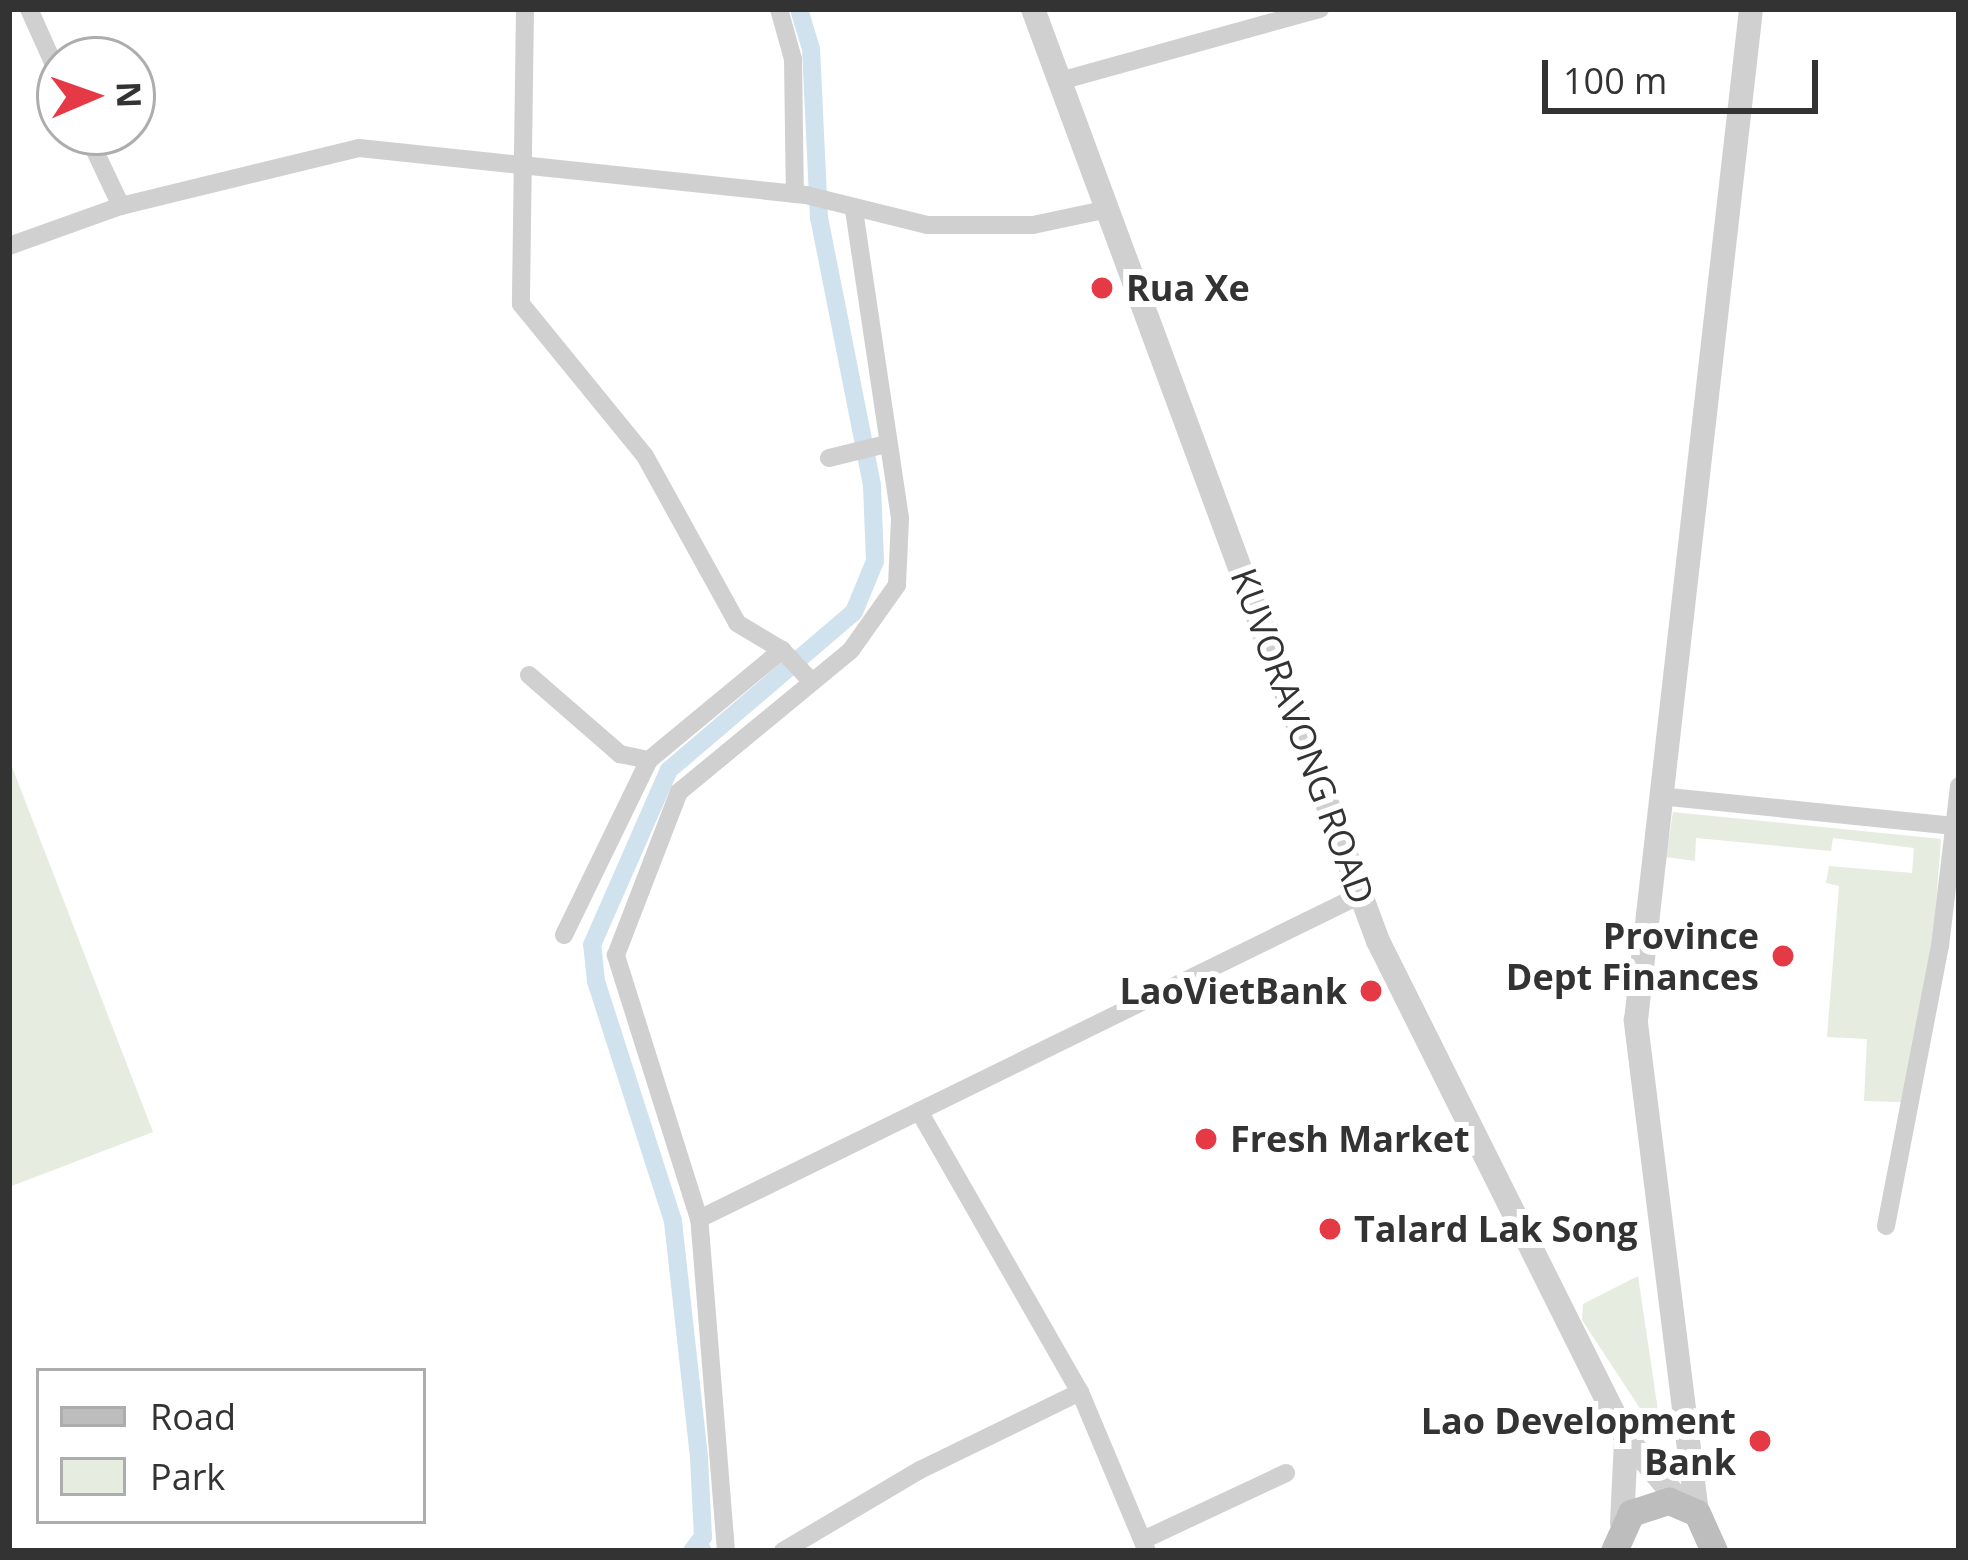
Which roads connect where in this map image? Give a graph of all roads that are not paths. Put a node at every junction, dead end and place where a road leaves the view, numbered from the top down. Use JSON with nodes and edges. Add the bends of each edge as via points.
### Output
{"nodes":[{"id":1,"x":525,"y":9,"type":"edge"},
{"id":2,"x":779,"y":9,"type":"edge"},
{"id":3,"x":1033,"y":9,"type":"edge"},
{"id":4,"x":1320,"y":9,"type":"edge"},
{"id":5,"x":1751,"y":9,"type":"edge"},
{"id":6,"x":1060,"y":81,"type":"junction"},
{"id":7,"x":97,"y":156,"type":"edge"},
{"id":8,"x":520,"y":164,"type":"junction"},
{"id":9,"x":800,"y":194,"type":"junction"},
{"id":10,"x":121,"y":206,"type":"junction"},
{"id":11,"x":854,"y":209,"type":"junction"},
{"id":12,"x":1108,"y":209,"type":"junction"},
{"id":13,"x":9,"y":246,"type":"edge"},
{"id":14,"x":886,"y":445,"type":"junction"},
{"id":15,"x":829,"y":458,"type":"dead end"},
{"id":16,"x":782,"y":650,"type":"junction"},
{"id":17,"x":529,"y":675,"type":"dead end"},
{"id":18,"x":812,"y":682,"type":"junction"},
{"id":19,"x":649,"y":760,"type":"junction"},
{"id":20,"x":1959,"y":786,"type":"edge"},
{"id":21,"x":1658,"y":796,"type":"junction"},
{"id":22,"x":1954,"y":826,"type":"junction"},
{"id":23,"x":1360,"y":895,"type":"junction"},
{"id":24,"x":564,"y":934,"type":"dead end"},
{"id":25,"x":919,"y":1111,"type":"junction"},
{"id":26,"x":699,"y":1219,"type":"junction"},
{"id":27,"x":1886,"y":1226,"type":"dead end"},
{"id":28,"x":1080,"y":1392,"type":"junction"},
{"id":29,"x":1626,"y":1438,"type":"junction"},
{"id":30,"x":1286,"y":1473,"type":"dead end"},
{"id":31,"x":1690,"y":1509,"type":"junction"},
{"id":32,"x":1622,"y":1523,"type":"junction"},
{"id":33,"x":1145,"y":1546,"type":"edge"},
{"id":34,"x":726,"y":1551,"type":"edge"},
{"id":35,"x":783,"y":1551,"type":"edge"},
{"id":36,"x":1614,"y":1551,"type":"edge"},
{"id":37,"x":1714,"y":1551,"type":"edge"}],
"edges":[{"from":1,"to":8,"type":"street"},
{"from":2,"to":9,"type":"street","via":[[793,59]]},
{"from":3,"to":6,"type":"street","name":"KUVORAVONG ROAD"},
{"from":4,"to":6,"type":"street"},
{"from":5,"to":21,"type":"street"},
{"from":6,"to":12,"type":"street","name":"KUVORAVONG ROAD"},
{"from":7,"to":10,"type":"street"},
{"from":8,"to":9,"type":"street"},
{"from":8,"to":10,"type":"street","via":[[407,150],[324,151]]},
{"from":8,"to":16,"type":"street","via":[[518,278],[531,324],[645,456],[736,623]]},
{"from":9,"to":11,"type":"street"},
{"from":10,"to":13,"type":"street"},
{"from":11,"to":12,"type":"street","via":[[927,225],[999,227]]},
{"from":11,"to":14,"type":"street"},
{"from":12,"to":23,"type":"street","name":"KUVORAVONG ROAD"},
{"from":14,"to":15,"type":"street"},
{"from":14,"to":18,"type":"street","via":[[899,518],[897,585],[878,622]]},
{"from":16,"to":18,"type":"street"},
{"from":16,"to":19,"type":"street"},
{"from":17,"to":19,"type":"street","via":[[620,754]]},
{"from":18,"to":26,"type":"street","via":[[679,792],[619,936],[619,974]]},
{"from":19,"to":24,"type":"street"},
{"from":20,"to":22,"type":"street"},
{"from":21,"to":22,"type":"street"},
{"from":21,"to":31,"type":"street","via":[[1636,1020]]},
{"from":22,"to":27,"type":"street","via":[[1940,946]]},
{"from":23,"to":25,"type":"street"},
{"from":23,"to":29,"type":"street","name":"KUVORAVONG ROAD"},
{"from":25,"to":26,"type":"street"},
{"from":25,"to":28,"type":"street"},
{"from":26,"to":34,"type":"street"},
{"from":28,"to":33,"type":"street"},
{"from":28,"to":35,"type":"street","via":[[920,1470]]},
{"from":29,"to":31,"type":"street"},
{"from":29,"to":32,"type":"street"},
{"from":30,"to":33,"type":"street"},
{"from":31,"to":32,"type":"main road","via":[[1643,1506]]},
{"from":31,"to":37,"type":"main road"},
{"from":32,"to":36,"type":"main road"}]}
